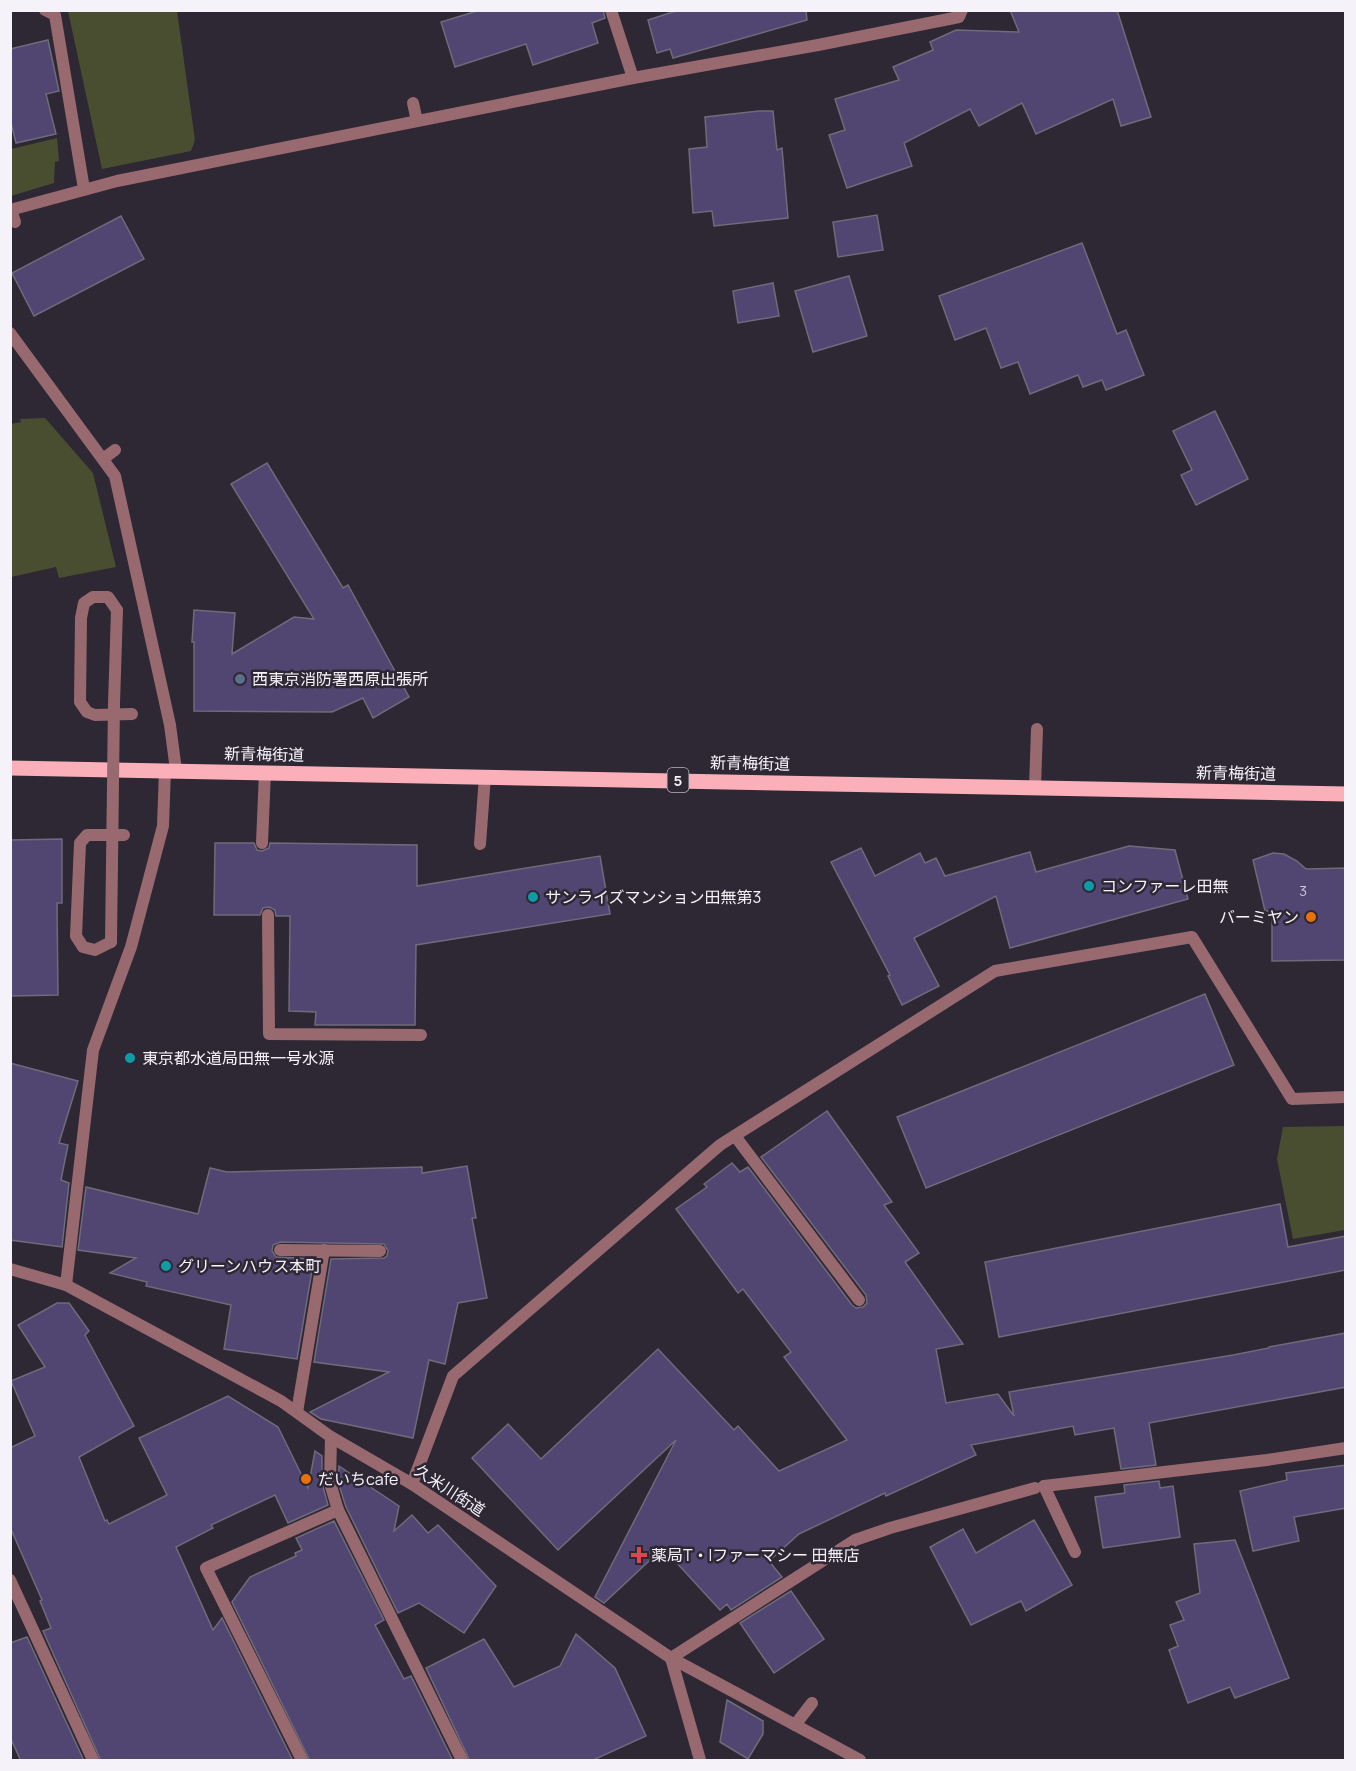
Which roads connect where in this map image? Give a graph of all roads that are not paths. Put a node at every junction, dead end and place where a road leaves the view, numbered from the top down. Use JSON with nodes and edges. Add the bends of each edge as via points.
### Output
{"nodes":[{"id":1,"x":45,"y":10,"type":"edge"},
{"id":2,"x":611,"y":10,"type":"edge"},
{"id":3,"x":962,"y":10,"type":"edge"},
{"id":4,"x":633,"y":78,"type":"junction"},
{"id":5,"x":413,"y":103,"type":"dead end"},
{"id":6,"x":417,"y":121,"type":"junction"},
{"id":7,"x":84,"y":189,"type":"junction"},
{"id":8,"x":11,"y":210,"type":"edge"},
{"id":9,"x":15,"y":222,"type":"dead end"},
{"id":10,"x":10,"y":333,"type":"edge"},
{"id":11,"x":114,"y":450,"type":"dead end"},
{"id":12,"x":103,"y":459,"type":"junction"},
{"id":13,"x":132,"y":714,"type":"dead end"},
{"id":14,"x":1036,"y":729,"type":"dead end"},
{"id":15,"x":10,"y":768,"type":"edge"},
{"id":16,"x":170,"y":770,"type":"junction"},
{"id":17,"x":265,"y":772,"type":"junction"},
{"id":18,"x":485,"y":776,"type":"junction"},
{"id":19,"x":1035,"y":787,"type":"junction"},
{"id":20,"x":1346,"y":794,"type":"edge"},
{"id":21,"x":124,"y":835,"type":"dead end"},
{"id":22,"x":262,"y":843,"type":"dead end"},
{"id":23,"x":480,"y":844,"type":"dead end"},
{"id":24,"x":268,"y":915,"type":"dead end"},
{"id":25,"x":421,"y":1035,"type":"dead end"},
{"id":26,"x":1346,"y":1097,"type":"edge"},
{"id":27,"x":735,"y":1136,"type":"junction"},
{"id":28,"x":280,"y":1250,"type":"dead end"},
{"id":29,"x":324,"y":1250,"type":"junction"},
{"id":30,"x":380,"y":1251,"type":"dead end"},
{"id":31,"x":10,"y":1269,"type":"edge"},
{"id":32,"x":66,"y":1285,"type":"junction"},
{"id":33,"x":859,"y":1300,"type":"dead end"},
{"id":34,"x":297,"y":1412,"type":"junction"},
{"id":35,"x":331,"y":1437,"type":"junction"},
{"id":36,"x":1346,"y":1448,"type":"edge"},
{"id":37,"x":412,"y":1484,"type":"junction"},
{"id":38,"x":1040,"y":1487,"type":"junction"},
{"id":39,"x":338,"y":1510,"type":"junction"},
{"id":40,"x":1075,"y":1552,"type":"dead end"},
{"id":41,"x":10,"y":1580,"type":"edge"},
{"id":42,"x":671,"y":1658,"type":"junction"},
{"id":43,"x":812,"y":1703,"type":"dead end"},
{"id":44,"x":795,"y":1725,"type":"junction"},
{"id":45,"x":93,"y":1761,"type":"edge"},
{"id":46,"x":302,"y":1761,"type":"edge"},
{"id":47,"x":462,"y":1761,"type":"edge"},
{"id":48,"x":700,"y":1761,"type":"edge"},
{"id":49,"x":860,"y":1761,"type":"edge"}],
"edges":[{"from":1,"to":7,"type":"street","via":[[55,15]]},
{"from":2,"to":4,"type":"street"},
{"from":3,"to":4,"type":"street","via":[[959,17]]},
{"from":4,"to":6,"type":"street"},
{"from":5,"to":6,"type":"street"},
{"from":6,"to":7,"type":"street"},
{"from":7,"to":8,"type":"street"},
{"from":8,"to":9,"type":"street"},
{"from":10,"to":12,"type":"street"},
{"from":11,"to":12,"type":"street"},
{"from":12,"to":16,"type":"street","via":[[115,476],[170,725]]},
{"from":13,"to":21,"type":"street","bridge":true,"via":[[95,715],[80,702],[81,618],[84,603],[93,597],[108,597],[117,610],[114,704],[111,942],[95,950],[83,947],[76,936],[80,843],[87,835]]},
{"from":14,"to":19,"type":"street"},
{"from":15,"to":16,"type":"main road","name":"新青梅街道","number":"5"},
{"from":16,"to":17,"type":"main road","name":"新青梅街道","number":"5"},
{"from":16,"to":32,"type":"street","via":[[163,826],[131,946],[93,1050]]},
{"from":17,"to":18,"type":"main road","name":"新青梅街道","number":"5"},
{"from":17,"to":22,"type":"street"},
{"from":18,"to":19,"type":"main road","name":"新青梅街道","number":"5"},
{"from":18,"to":23,"type":"street"},
{"from":19,"to":20,"type":"main road","name":"新青梅街道","number":"5"},
{"from":24,"to":25,"type":"street","via":[[268,1034]]},
{"from":26,"to":27,"type":"street","via":[[1292,1099],[1192,937],[995,971]]},
{"from":27,"to":33,"type":"street"},
{"from":27,"to":37,"type":"street","via":[[453,1376]]},
{"from":28,"to":29,"type":"street"},
{"from":29,"to":30,"type":"street"},
{"from":29,"to":34,"type":"street"},
{"from":31,"to":32,"type":"street","name":"久米川街道"},
{"from":32,"to":34,"type":"street","name":"久米川街道"},
{"from":34,"to":35,"type":"street","name":"久米川街道"},
{"from":35,"to":37,"type":"street","name":"久米川街道"},
{"from":35,"to":39,"type":"street","via":[[330,1483]]},
{"from":36,"to":38,"type":"street"},
{"from":37,"to":42,"type":"street","name":"久米川街道"},
{"from":38,"to":40,"type":"street"},
{"from":38,"to":42,"type":"street","via":[[855,1540]]},
{"from":39,"to":46,"type":"street","via":[[206,1568]]},
{"from":39,"to":47,"type":"street"},
{"from":41,"to":45,"type":"street"},
{"from":42,"to":44,"type":"street","name":"久米川街道"},
{"from":42,"to":48,"type":"street"},
{"from":43,"to":44,"type":"street"},
{"from":44,"to":49,"type":"street","name":"久米川街道"}]}
